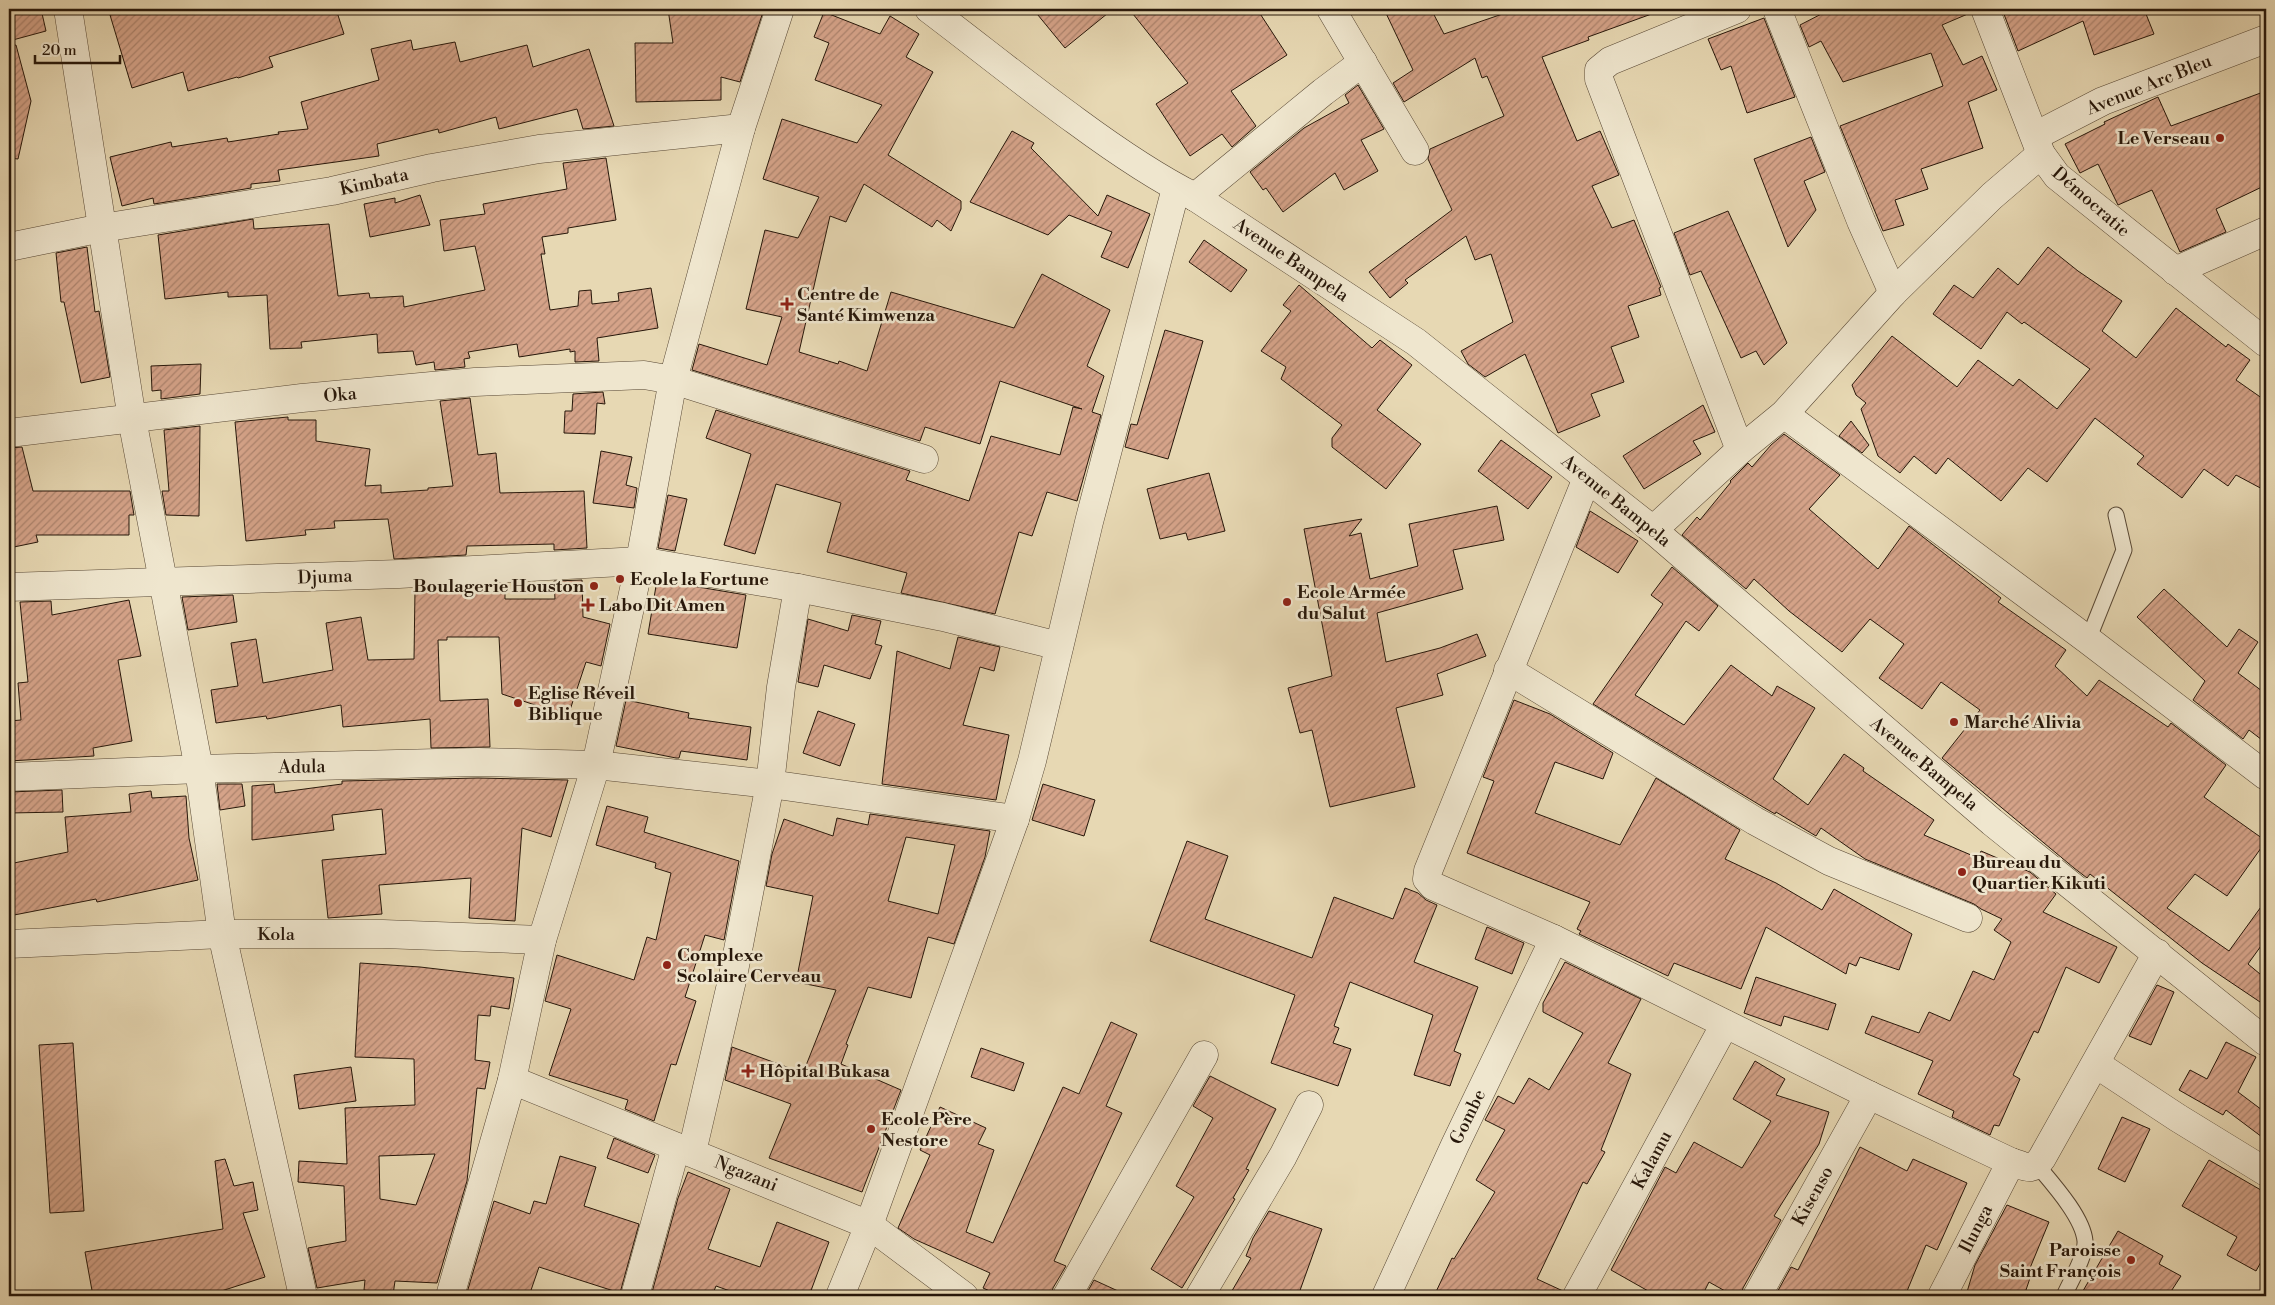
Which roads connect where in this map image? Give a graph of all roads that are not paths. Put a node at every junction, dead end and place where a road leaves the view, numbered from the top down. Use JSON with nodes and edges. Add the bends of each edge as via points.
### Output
{"nodes":[{"id":1,"x":68,"y":9,"type":"edge"},
{"id":2,"x":780,"y":9,"type":"edge"},
{"id":3,"x":930,"y":9,"type":"edge"},
{"id":4,"x":1331,"y":9,"type":"edge"},
{"id":5,"x":1737,"y":9,"type":"edge"},
{"id":6,"x":1777,"y":9,"type":"edge"},
{"id":7,"x":1985,"y":9,"type":"edge"},
{"id":8,"x":2266,"y":39,"type":"edge"},
{"id":9,"x":1363,"y":62,"type":"junction"},
{"id":10,"x":741,"y":128,"type":"junction"},
{"id":11,"x":2038,"y":145,"type":"junction"},
{"id":12,"x":1415,"y":151,"type":"dead end"},
{"id":13,"x":1186,"y":192,"type":"junction"},
{"id":14,"x":102,"y":228,"type":"junction"},
{"id":15,"x":2266,"y":231,"type":"edge"},
{"id":16,"x":9,"y":248,"type":"edge"},
{"id":17,"x":2175,"y":271,"type":"junction"},
{"id":18,"x":1893,"y":293,"type":"junction"},
{"id":19,"x":2266,"y":343,"type":"edge"},
{"id":20,"x":673,"y":380,"type":"junction"},
{"id":21,"x":1784,"y":414,"type":"junction"},
{"id":22,"x":132,"y":419,"type":"junction"},
{"id":23,"x":9,"y":433,"type":"edge"},
{"id":24,"x":1740,"y":450,"type":"junction"},
{"id":25,"x":924,"y":459,"type":"dead end"},
{"id":26,"x":1587,"y":478,"type":"junction"},
{"id":27,"x":2116,"y":516,"type":"dead end"},
{"id":28,"x":1653,"y":530,"type":"junction"},
{"id":29,"x":640,"y":561,"type":"junction"},
{"id":30,"x":163,"y":582,"type":"junction"},
{"id":31,"x":9,"y":587,"type":"edge"},
{"id":32,"x":798,"y":588,"type":"junction"},
{"id":33,"x":2088,"y":640,"type":"junction"},
{"id":34,"x":1059,"y":646,"type":"junction"},
{"id":35,"x":1508,"y":670,"type":"junction"},
{"id":36,"x":596,"y":765,"type":"junction"},
{"id":37,"x":199,"y":769,"type":"junction"},
{"id":38,"x":2266,"y":776,"type":"edge"},
{"id":39,"x":9,"y":777,"type":"edge"},
{"id":40,"x":770,"y":784,"type":"junction"},
{"id":41,"x":1015,"y":819,"type":"junction"},
{"id":42,"x":1968,"y":918,"type":"dead end"},
{"id":43,"x":222,"y":934,"type":"junction"},
{"id":44,"x":1554,"y":939,"type":"junction"},
{"id":45,"x":542,"y":940,"type":"junction"},
{"id":46,"x":9,"y":944,"type":"edge"},
{"id":47,"x":2156,"y":953,"type":"junction"},
{"id":48,"x":1725,"y":1024,"type":"junction"},
{"id":49,"x":2266,"y":1042,"type":"edge"},
{"id":50,"x":1204,"y":1055,"type":"dead end"},
{"id":51,"x":2096,"y":1064,"type":"junction"},
{"id":52,"x":512,"y":1080,"type":"junction"},
{"id":53,"x":1869,"y":1095,"type":"junction"},
{"id":54,"x":1309,"y":1105,"type":"dead end"},
{"id":55,"x":684,"y":1150,"type":"junction"},
{"id":56,"x":2024,"y":1163,"type":"junction"},
{"id":57,"x":2266,"y":1172,"type":"edge"},
{"id":58,"x":869,"y":1225,"type":"junction"},
{"id":59,"x":303,"y":1296,"type":"edge"},
{"id":60,"x":450,"y":1296,"type":"edge"},
{"id":61,"x":635,"y":1296,"type":"edge"},
{"id":62,"x":840,"y":1296,"type":"edge"},
{"id":63,"x":964,"y":1296,"type":"edge"},
{"id":64,"x":1067,"y":1296,"type":"edge"},
{"id":65,"x":1200,"y":1296,"type":"edge"},
{"id":66,"x":1386,"y":1296,"type":"edge"},
{"id":67,"x":1577,"y":1296,"type":"edge"},
{"id":68,"x":1756,"y":1296,"type":"edge"},
{"id":69,"x":1942,"y":1296,"type":"edge"},
{"id":70,"x":2064,"y":1296,"type":"edge"}],
"edges":[{"from":1,"to":14,"type":"street"},
{"from":2,"to":10,"type":"street"},
{"from":3,"to":13,"type":"street","name":"Avenue Bampela","via":[[1113,148]]},
{"from":4,"to":9,"type":"street"},
{"from":5,"to":24,"type":"street","via":[[1610,61],[1599,70],[1599,79]]},
{"from":6,"to":18,"type":"street"},
{"from":7,"to":11,"type":"street","name":"Démocratie"},
{"from":8,"to":11,"type":"street","name":"Avenue Arc Bleu","via":[[2103,101]]},
{"from":9,"to":12,"type":"street"},
{"from":9,"to":13,"type":"street"},
{"from":10,"to":14,"type":"street","name":"Kimbata","via":[[539,150],[432,168],[332,191]]},
{"from":10,"to":20,"type":"street"},
{"from":11,"to":17,"type":"street","name":"Démocratie","via":[[2057,176]]},
{"from":11,"to":18,"type":"street","name":"Avenue Arc Bleu","via":[[1992,196]]},
{"from":13,"to":26,"type":"street","name":"Avenue Bampela","via":[[1416,342]]},
{"from":13,"to":34,"type":"street"},
{"from":14,"to":16,"type":"street","name":"Kimbata"},
{"from":14,"to":22,"type":"street"},
{"from":15,"to":17,"type":"street"},
{"from":17,"to":19,"type":"street","name":"Démocratie"},
{"from":18,"to":21,"type":"street","name":"Avenue Arc Bleu"},
{"from":20,"to":22,"type":"street","name":"Oka","via":[[644,375],[475,382],[302,398]]},
{"from":20,"to":25,"type":"street","name":"Oka"},
{"from":20,"to":29,"type":"street"},
{"from":21,"to":24,"type":"street","name":"Avenue Arc Bleu"},
{"from":21,"to":33,"type":"street"},
{"from":22,"to":23,"type":"street","name":"Oka"},
{"from":22,"to":30,"type":"street"},
{"from":24,"to":28,"type":"street","name":"Avenue Arc Bleu"},
{"from":26,"to":28,"type":"street","name":"Avenue Bampela"},
{"from":26,"to":35,"type":"street"},
{"from":27,"to":33,"type":"lane","via":[[2124,550]]},
{"from":28,"to":47,"type":"street","name":"Avenue Bampela","via":[[1992,822]]},
{"from":29,"to":30,"type":"street","name":"Djuma"},
{"from":29,"to":32,"type":"street","name":"Djuma"},
{"from":29,"to":36,"type":"street"},
{"from":30,"to":31,"type":"street","name":"Djuma"},
{"from":30,"to":37,"type":"street"},
{"from":32,"to":34,"type":"street","name":"Djuma","via":[[943,617]]},
{"from":32,"to":40,"type":"street","via":[[781,687]]},
{"from":33,"to":38,"type":"street"},
{"from":34,"to":41,"type":"street"},
{"from":35,"to":42,"type":"street","via":[[1821,857]]},
{"from":35,"to":44,"type":"street","via":[[1427,879],[1433,886]]},
{"from":36,"to":37,"type":"street","name":"Adula","via":[[478,762]]},
{"from":36,"to":40,"type":"street","name":"Adula"},
{"from":36,"to":45,"type":"street"},
{"from":37,"to":39,"type":"street","name":"Adula"},
{"from":37,"to":43,"type":"street"},
{"from":40,"to":41,"type":"street","name":"Adula"},
{"from":40,"to":55,"type":"street","via":[[733,976]]},
{"from":41,"to":58,"type":"street"},
{"from":43,"to":45,"type":"street","name":"Kola","via":[[383,934]]},
{"from":43,"to":46,"type":"street","name":"Kola"},
{"from":43,"to":59,"type":"street"},
{"from":44,"to":48,"type":"street"},
{"from":44,"to":66,"type":"street","name":"Gombe","via":[[1454,1144]]},
{"from":45,"to":52,"type":"street"},
{"from":47,"to":49,"type":"street","name":"Avenue Bampela"},
{"from":47,"to":51,"type":"street","name":"Ilunga"},
{"from":48,"to":53,"type":"street"},
{"from":48,"to":67,"type":"street","name":"Kalamu"},
{"from":50,"to":64,"type":"street"},
{"from":51,"to":56,"type":"street","name":"Ilunga"},
{"from":51,"to":57,"type":"street"},
{"from":52,"to":55,"type":"street","name":"Ngazani"},
{"from":52,"to":60,"type":"street"},
{"from":53,"to":56,"type":"street"},
{"from":53,"to":68,"type":"street","name":"Kisenso"},
{"from":54,"to":65,"type":"street","via":[[1284,1156]]},
{"from":55,"to":58,"type":"street","name":"Ngazani"},
{"from":55,"to":61,"type":"street"},
{"from":56,"to":69,"type":"street","name":"Ilunga"},
{"from":56,"to":70,"type":"lane","via":[[2079,1222],[2085,1242]]},
{"from":58,"to":62,"type":"street"},
{"from":58,"to":63,"type":"street","name":"Ngazani"}]}
